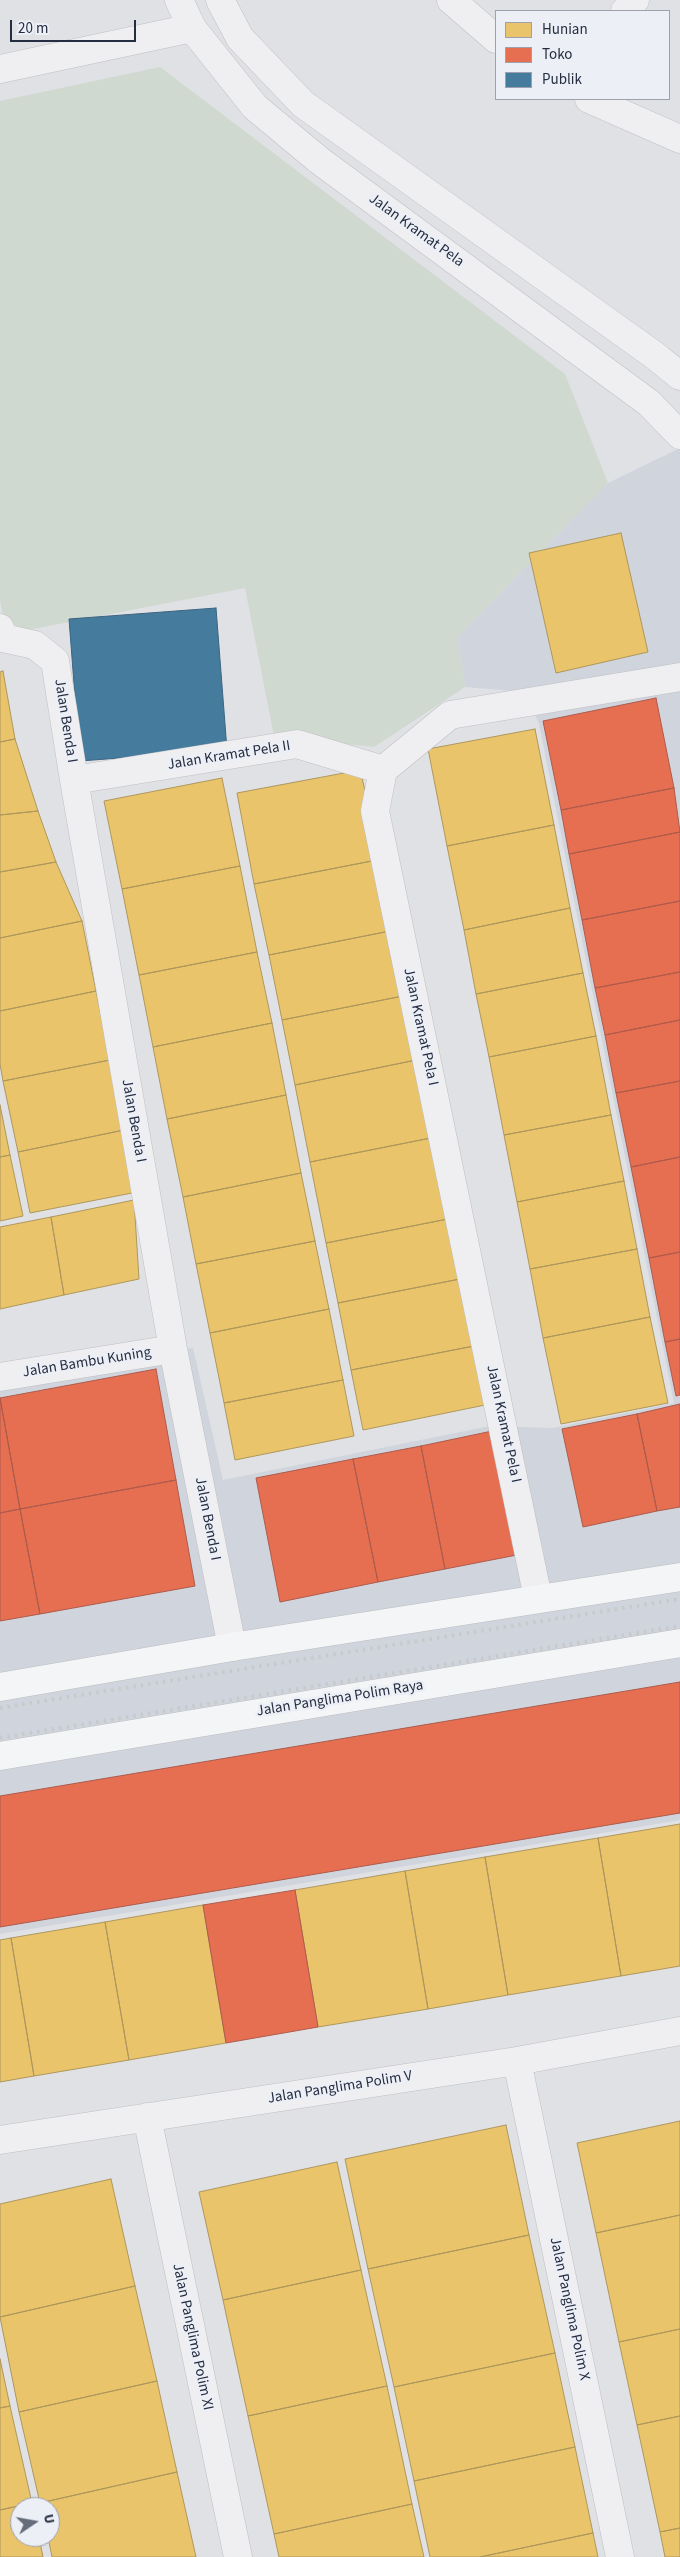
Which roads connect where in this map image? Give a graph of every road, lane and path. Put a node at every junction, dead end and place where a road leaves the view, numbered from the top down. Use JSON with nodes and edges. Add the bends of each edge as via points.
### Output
{"nodes":[{"id":1,"x":179,"y":0,"type":"edge"},
{"id":2,"x":220,"y":0,"type":"edge"},
{"id":3,"x":451,"y":0,"type":"edge"},
{"id":4,"x":635,"y":0,"type":"edge"},
{"id":5,"x":626,"y":10,"type":"edge"},
{"id":6,"x":192,"y":28,"type":"junction"},
{"id":7,"x":495,"y":37,"type":"edge"},
{"id":8,"x":0,"y":69,"type":"edge"},
{"id":9,"x":591,"y":100,"type":"edge"},
{"id":10,"x":680,"y":139,"type":"edge"},
{"id":11,"x":680,"y":376,"type":"edge"},
{"id":12,"x":679,"y":439,"type":"edge"},
{"id":13,"x":0,"y":628,"type":"edge"},
{"id":14,"x":680,"y":677,"type":"edge"},
{"id":15,"x":383,"y":770,"type":"junction"},
{"id":16,"x":74,"y":780,"type":"junction"},
{"id":17,"x":173,"y":1349,"type":"junction"},
{"id":18,"x":0,"y":1377,"type":"edge"},
{"id":19,"x":680,"y":1577,"type":"edge"},
{"id":20,"x":538,"y":1598,"type":"junction"},
{"id":21,"x":680,"y":1643,"type":"edge"},
{"id":22,"x":232,"y":1647,"type":"junction"},
{"id":23,"x":0,"y":1687,"type":"edge"},
{"id":24,"x":0,"y":1756,"type":"edge"},
{"id":25,"x":680,"y":2031,"type":"edge"},
{"id":26,"x":517,"y":2060,"type":"junction"},
{"id":27,"x":147,"y":2117,"type":"junction"},
{"id":28,"x":0,"y":2140,"type":"edge"},
{"id":29,"x":238,"y":2557,"type":"edge"},
{"id":30,"x":620,"y":2557,"type":"edge"}],
"edges":[{"from":1,"to":6,"type":"street","name":"Jalan Kramat Pela"},
{"from":2,"to":11,"type":"street","via":[[240,38],[303,104]]},
{"from":3,"to":7,"type":"street"},
{"from":4,"to":5,"type":"street"},
{"from":6,"to":8,"type":"street"},
{"from":6,"to":12,"type":"street","name":"Jalan Kramat Pela","via":[[255,107],[320,161],[649,403]]},
{"from":9,"to":10,"type":"street"},
{"from":13,"to":16,"type":"street","name":"Jalan Benda I","via":[[3,638],[35,645],[55,661]]},
{"from":14,"to":15,"type":"street","via":[[450,716]]},
{"from":15,"to":16,"type":"street","name":"Jalan Kramat Pela II","via":[[297,744]]},
{"from":15,"to":20,"type":"street","name":"Jalan Kramat Pela I","via":[[375,811]]},
{"from":16,"to":17,"type":"street","name":"Jalan Benda I"},
{"from":17,"to":18,"type":"street","name":"Jalan Bambu Kuning"},
{"from":17,"to":22,"type":"street","name":"Jalan Benda I"},
{"from":19,"to":20,"type":"main road"},
{"from":20,"to":22,"type":"main road"},
{"from":21,"to":24,"type":"main road","name":"Jalan Panglima Polim Raya"},
{"from":22,"to":23,"type":"main road"},
{"from":25,"to":26,"type":"street","name":"Jalan Panglima Polim V"},
{"from":26,"to":27,"type":"street","name":"Jalan Panglima Polim V"},
{"from":26,"to":30,"type":"street","name":"Jalan Panglima Polim X"},
{"from":27,"to":28,"type":"street","name":"Jalan Panglima Polim V"},
{"from":27,"to":29,"type":"street","name":"Jalan Panglima Polim XI"}]}
